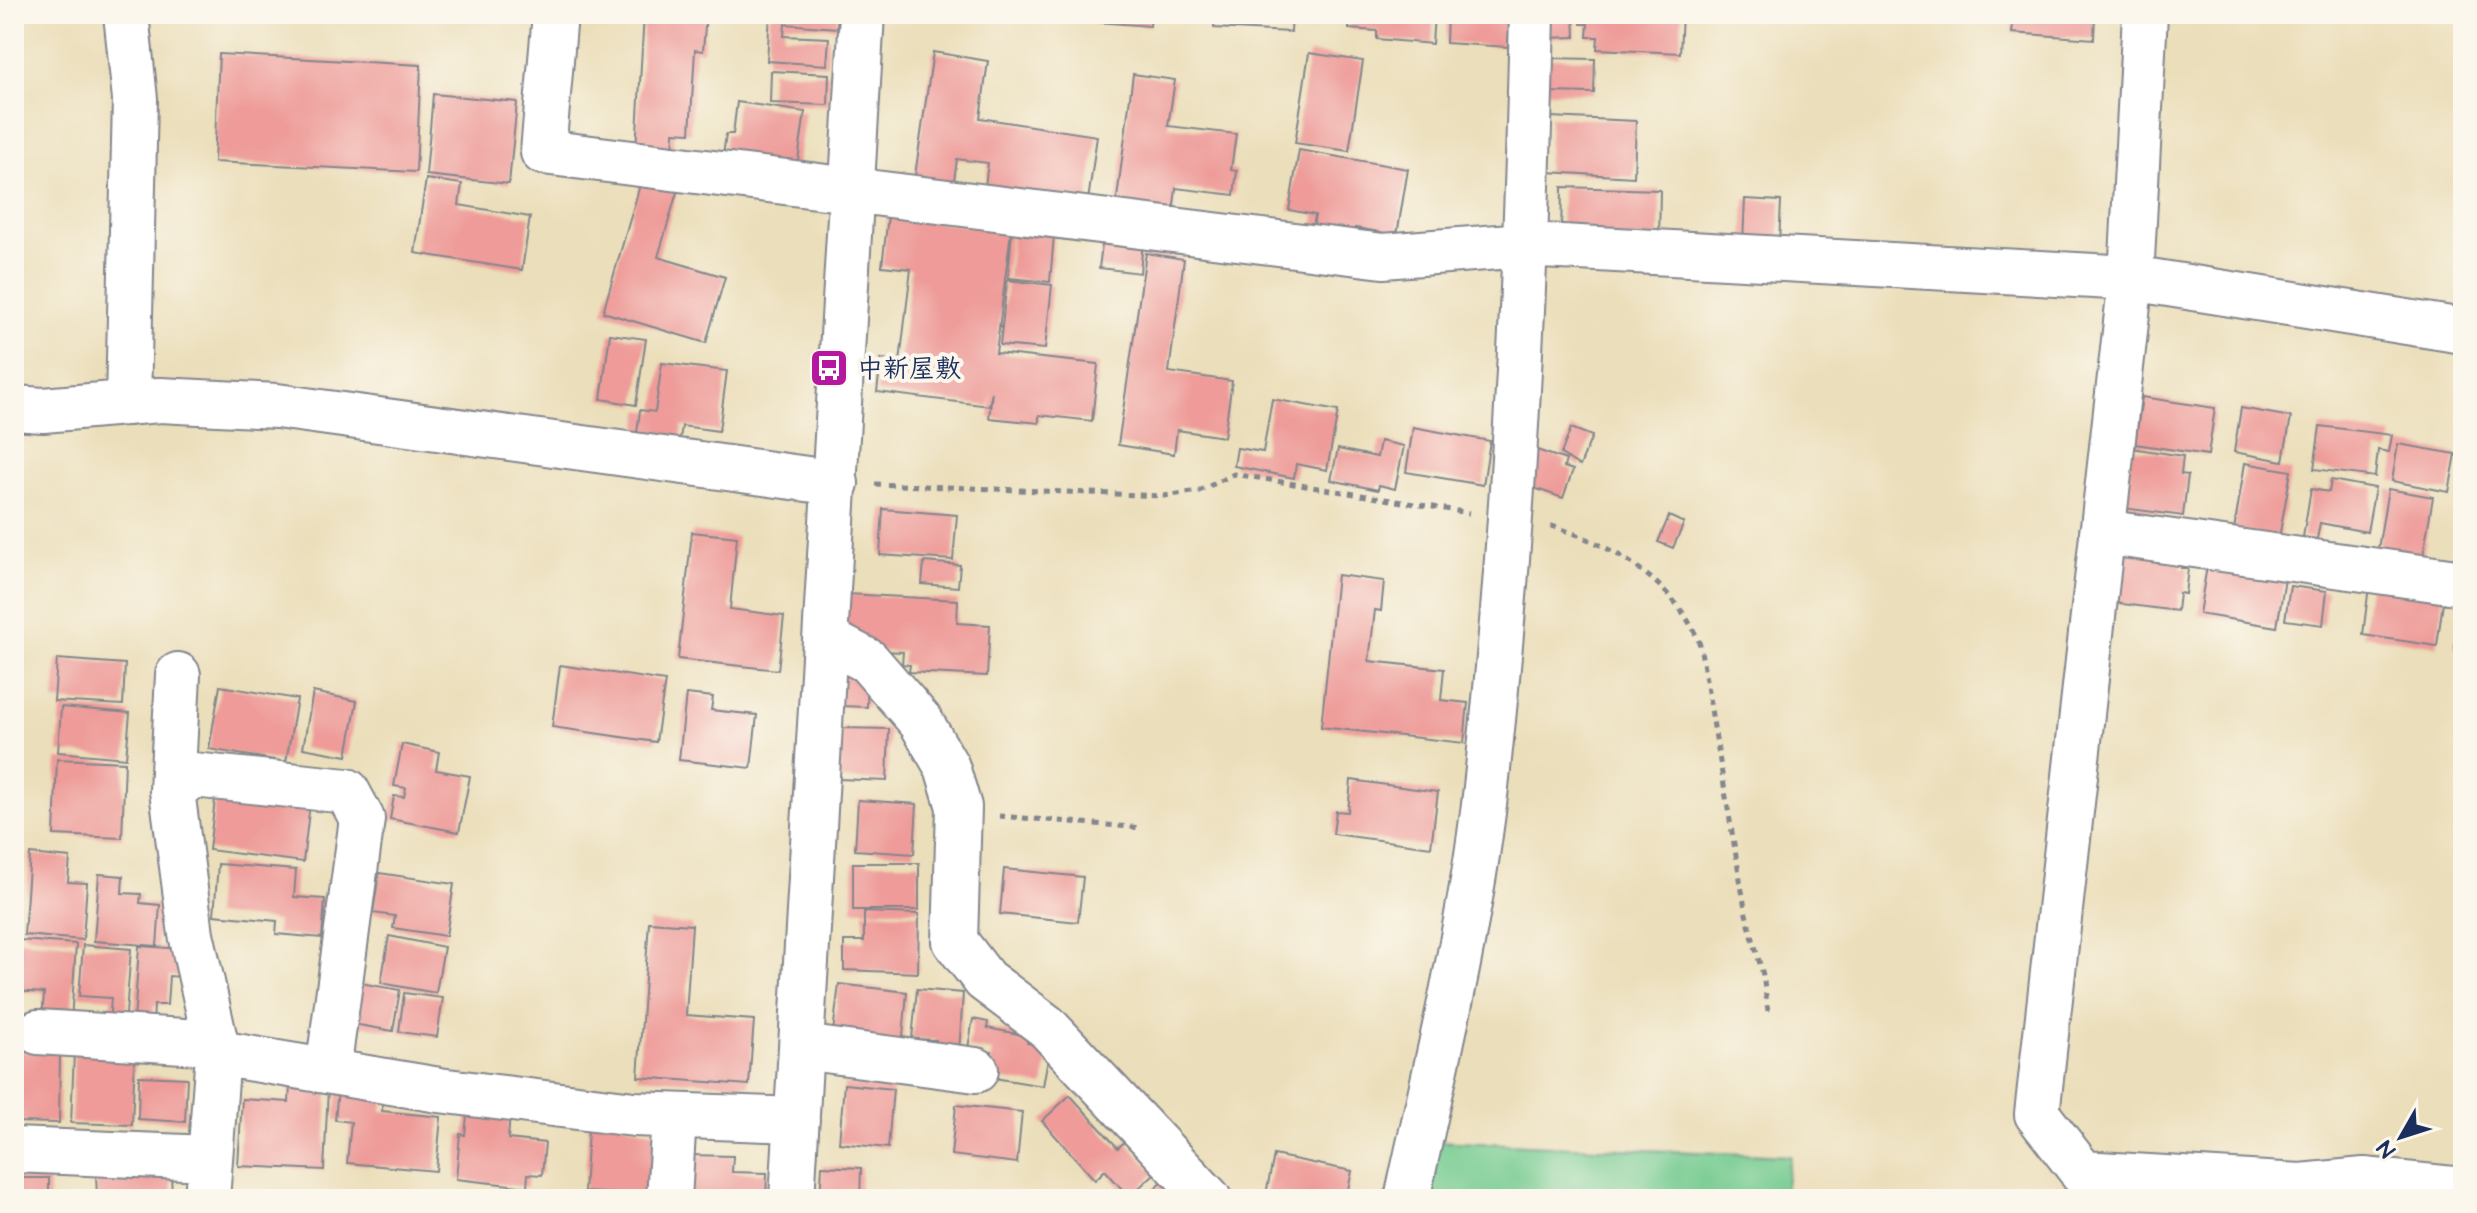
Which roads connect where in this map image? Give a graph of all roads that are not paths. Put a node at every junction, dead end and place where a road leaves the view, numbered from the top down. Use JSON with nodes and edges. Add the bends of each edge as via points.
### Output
{"nodes":[{"id":1,"x":126,"y":14,"type":"edge"},
{"id":2,"x":555,"y":14,"type":"edge"},
{"id":3,"x":862,"y":14,"type":"edge"},
{"id":4,"x":1532,"y":14,"type":"edge"},
{"id":5,"x":2145,"y":14,"type":"edge"},
{"id":6,"x":854,"y":190,"type":"junction"},
{"id":7,"x":1524,"y":245,"type":"junction"},
{"id":8,"x":2131,"y":278,"type":"junction"},
{"id":9,"x":2463,"y":331,"type":"edge"},
{"id":10,"x":128,"y":403,"type":"junction"},
{"id":11,"x":14,"y":408,"type":"edge"},
{"id":12,"x":836,"y":483,"type":"junction"},
{"id":13,"x":2102,"y":532,"type":"junction"},
{"id":14,"x":2463,"y":583,"type":"edge"},
{"id":15,"x":826,"y":639,"type":"junction"},
{"id":16,"x":178,"y":675,"type":"dead end"},
{"id":17,"x":172,"y":791,"type":"junction"},
{"id":18,"x":38,"y":1032,"type":"dead end"},
{"id":19,"x":802,"y":1047,"type":"junction"},
{"id":20,"x":217,"y":1048,"type":"junction"},
{"id":21,"x":976,"y":1070,"type":"dead end"},
{"id":22,"x":328,"y":1071,"type":"junction"},
{"id":23,"x":674,"y":1116,"type":"junction"},
{"id":24,"x":797,"y":1120,"type":"junction"},
{"id":25,"x":14,"y":1150,"type":"edge"},
{"id":26,"x":209,"y":1178,"type":"edge"},
{"id":27,"x":2087,"y":1186,"type":"edge"},
{"id":28,"x":2463,"y":1190,"type":"edge"},
{"id":29,"x":669,"y":1199,"type":"edge"},
{"id":30,"x":792,"y":1199,"type":"edge"},
{"id":31,"x":1209,"y":1199,"type":"edge"},
{"id":32,"x":1407,"y":1199,"type":"edge"}],
"edges":[{"from":1,"to":10,"type":"street","via":[[135,99]]},
{"from":2,"to":6,"type":"street","via":[[543,152]]},
{"from":3,"to":6,"type":"street"},
{"from":4,"to":7,"type":"street"},
{"from":5,"to":8,"type":"street"},
{"from":6,"to":7,"type":"street","via":[[1383,256]]},
{"from":6,"to":12,"type":"street"},
{"from":7,"to":8,"type":"street"},
{"from":7,"to":32,"type":"street","via":[[1485,799],[1461,946]]},
{"from":8,"to":9,"type":"street"},
{"from":8,"to":13,"type":"street"},
{"from":10,"to":11,"type":"street"},
{"from":10,"to":12,"type":"street","via":[[277,406]]},
{"from":12,"to":15,"type":"street"},
{"from":13,"to":14,"type":"street"},
{"from":13,"to":27,"type":"street","via":[[2037,1114]]},
{"from":15,"to":19,"type":"street"},
{"from":15,"to":31,"type":"street","via":[[868,661],[921,722],[947,767],[958,813],[955,941],[985,980],[1046,1026]]},
{"from":16,"to":17,"type":"street"},
{"from":17,"to":20,"type":"street","via":[[191,934]]},
{"from":17,"to":22,"type":"street","via":[[193,775],[347,791],[362,819]]},
{"from":18,"to":20,"type":"street"},
{"from":19,"to":21,"type":"street"},
{"from":19,"to":24,"type":"street"},
{"from":20,"to":22,"type":"street"},
{"from":20,"to":26,"type":"street"},
{"from":22,"to":23,"type":"street","via":[[439,1090]]},
{"from":23,"to":24,"type":"street"},
{"from":23,"to":29,"type":"street"},
{"from":24,"to":30,"type":"street"},
{"from":25,"to":26,"type":"street"},
{"from":27,"to":28,"type":"street","via":[[2301,1186],[2364,1180]]}]}
